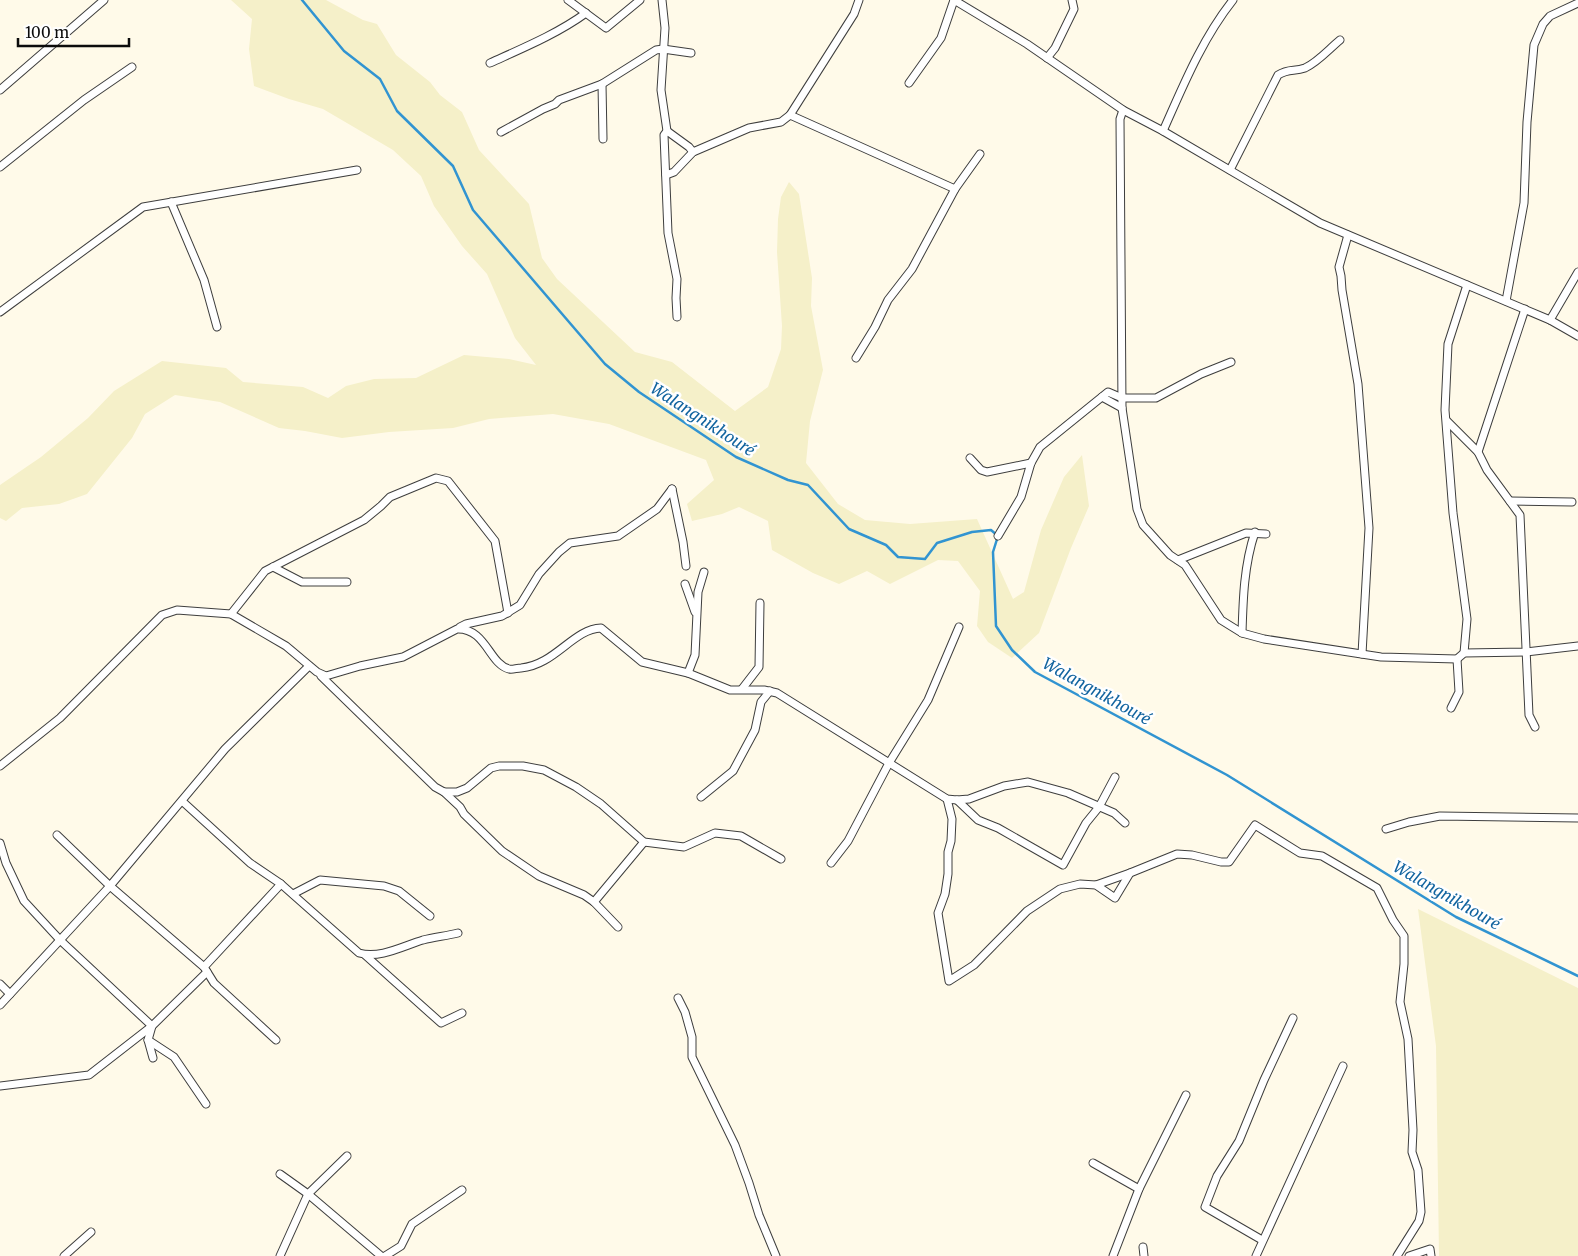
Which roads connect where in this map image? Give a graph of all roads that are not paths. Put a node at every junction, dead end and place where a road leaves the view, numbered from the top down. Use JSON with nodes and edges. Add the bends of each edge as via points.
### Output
{"nodes":[{"id":1,"x":104,"y":0,"type":"edge"},
{"id":2,"x":568,"y":0,"type":"edge"},
{"id":3,"x":640,"y":0,"type":"edge"},
{"id":4,"x":662,"y":0,"type":"edge"},
{"id":5,"x":859,"y":0,"type":"edge"},
{"id":6,"x":954,"y":0,"type":"edge"},
{"id":7,"x":1072,"y":0,"type":"edge"},
{"id":8,"x":1233,"y":0,"type":"edge"},
{"id":9,"x":1578,"y":3,"type":"edge"},
{"id":10,"x":586,"y":13,"type":"junction"},
{"id":11,"x":1340,"y":40,"type":"dead end"},
{"id":12,"x":663,"y":48,"type":"junction"},
{"id":13,"x":691,"y":53,"type":"dead end"},
{"id":14,"x":1047,"y":58,"type":"junction"},
{"id":15,"x":490,"y":63,"type":"dead end"},
{"id":16,"x":132,"y":66,"type":"dead end"},
{"id":17,"x":909,"y":83,"type":"dead end"},
{"id":18,"x":602,"y":84,"type":"junction"},
{"id":19,"x":0,"y":90,"type":"edge"},
{"id":20,"x":1123,"y":110,"type":"junction"},
{"id":21,"x":790,"y":115,"type":"junction"},
{"id":22,"x":666,"y":131,"type":"junction"},
{"id":23,"x":1163,"y":131,"type":"junction"},
{"id":24,"x":501,"y":132,"type":"dead end"},
{"id":25,"x":603,"y":139,"type":"dead end"},
{"id":26,"x":693,"y":152,"type":"junction"},
{"id":27,"x":980,"y":154,"type":"dead end"},
{"id":28,"x":0,"y":167,"type":"edge"},
{"id":29,"x":357,"y":170,"type":"dead end"},
{"id":30,"x":1230,"y":170,"type":"junction"},
{"id":31,"x":666,"y":175,"type":"junction"},
{"id":32,"x":955,"y":189,"type":"junction"},
{"id":33,"x":171,"y":202,"type":"junction"},
{"id":34,"x":1348,"y":235,"type":"junction"},
{"id":35,"x":1578,"y":272,"type":"edge"},
{"id":36,"x":1467,"y":285,"type":"junction"},
{"id":37,"x":1506,"y":301,"type":"junction"},
{"id":38,"x":1525,"y":309,"type":"junction"},
{"id":39,"x":0,"y":312,"type":"edge"},
{"id":40,"x":677,"y":317,"type":"dead end"},
{"id":41,"x":1550,"y":320,"type":"junction"},
{"id":42,"x":217,"y":327,"type":"dead end"},
{"id":43,"x":1578,"y":336,"type":"edge"},
{"id":44,"x":856,"y":358,"type":"dead end"},
{"id":45,"x":1231,"y":362,"type":"dead end"},
{"id":46,"x":1102,"y":397,"type":"junction"},
{"id":47,"x":1122,"y":398,"type":"junction"},
{"id":48,"x":1122,"y":408,"type":"junction"},
{"id":49,"x":1447,"y":421,"type":"junction"},
{"id":50,"x":1478,"y":452,"type":"junction"},
{"id":51,"x":970,"y":458,"type":"dead end"},
{"id":52,"x":1030,"y":463,"type":"junction"},
{"id":53,"x":1510,"y":501,"type":"junction"},
{"id":54,"x":1572,"y":502,"type":"dead end"},
{"id":55,"x":1255,"y":532,"type":"junction"},
{"id":56,"x":1266,"y":534,"type":"dead end"},
{"id":57,"x":998,"y":536,"type":"dead end"},
{"id":58,"x":1178,"y":560,"type":"junction"},
{"id":59,"x":686,"y":566,"type":"dead end"},
{"id":60,"x":273,"y":567,"type":"junction"},
{"id":61,"x":704,"y":572,"type":"dead end"},
{"id":62,"x":347,"y":582,"type":"dead end"},
{"id":63,"x":685,"y":584,"type":"dead end"},
{"id":64,"x":760,"y":603,"type":"dead end"},
{"id":65,"x":508,"y":613,"type":"junction"},
{"id":66,"x":231,"y":614,"type":"junction"},
{"id":67,"x":697,"y":617,"type":"junction"},
{"id":68,"x":959,"y":627,"type":"dead end"},
{"id":69,"x":457,"y":629,"type":"junction"},
{"id":70,"x":1242,"y":633,"type":"junction"},
{"id":71,"x":1578,"y":646,"type":"edge"},
{"id":72,"x":1526,"y":652,"type":"junction"},
{"id":73,"x":1464,"y":653,"type":"junction"},
{"id":74,"x":1362,"y":654,"type":"junction"},
{"id":75,"x":1457,"y":659,"type":"junction"},
{"id":76,"x":310,"y":666,"type":"junction"},
{"id":77,"x":318,"y":672,"type":"junction"},
{"id":78,"x":688,"y":673,"type":"junction"},
{"id":79,"x":742,"y":689,"type":"junction"},
{"id":80,"x":770,"y":691,"type":"junction"},
{"id":81,"x":1451,"y":708,"type":"dead end"},
{"id":82,"x":1535,"y":727,"type":"dead end"},
{"id":83,"x":888,"y":763,"type":"junction"},
{"id":84,"x":0,"y":766,"type":"edge"},
{"id":85,"x":1115,"y":777,"type":"dead end"},
{"id":86,"x":444,"y":792,"type":"junction"},
{"id":87,"x":701,"y":797,"type":"dead end"},
{"id":88,"x":947,"y":799,"type":"junction"},
{"id":89,"x":957,"y":800,"type":"junction"},
{"id":90,"x":182,"y":801,"type":"junction"},
{"id":91,"x":1099,"y":806,"type":"junction"},
{"id":92,"x":1578,"y":818,"type":"edge"},
{"id":93,"x":1125,"y":823,"type":"dead end"},
{"id":94,"x":1386,"y":829,"type":"dead end"},
{"id":95,"x":57,"y":834,"type":"dead end"},
{"id":96,"x":644,"y":842,"type":"junction"},
{"id":97,"x":0,"y":843,"type":"edge"},
{"id":98,"x":780,"y":859,"type":"dead end"},
{"id":99,"x":831,"y":863,"type":"dead end"},
{"id":100,"x":1130,"y":872,"type":"junction"},
{"id":101,"x":282,"y":884,"type":"junction"},
{"id":102,"x":1096,"y":885,"type":"junction"},
{"id":103,"x":110,"y":886,"type":"junction"},
{"id":104,"x":293,"y":894,"type":"junction"},
{"id":105,"x":594,"y":902,"type":"junction"},
{"id":106,"x":430,"y":916,"type":"dead end"},
{"id":107,"x":618,"y":927,"type":"dead end"},
{"id":108,"x":458,"y":933,"type":"dead end"},
{"id":109,"x":60,"y":940,"type":"junction"},
{"id":110,"x":366,"y":955,"type":"junction"},
{"id":111,"x":206,"y":970,"type":"junction"},
{"id":112,"x":0,"y":984,"type":"edge"},
{"id":113,"x":10,"y":994,"type":"junction"},
{"id":114,"x":678,"y":998,"type":"dead end"},
{"id":115,"x":0,"y":1005,"type":"edge"},
{"id":116,"x":462,"y":1012,"type":"dead end"},
{"id":117,"x":1293,"y":1018,"type":"dead end"},
{"id":118,"x":152,"y":1026,"type":"junction"},
{"id":119,"x":148,"y":1040,"type":"junction"},
{"id":120,"x":276,"y":1040,"type":"dead end"},
{"id":121,"x":153,"y":1058,"type":"dead end"},
{"id":122,"x":1343,"y":1066,"type":"dead end"},
{"id":123,"x":0,"y":1086,"type":"edge"},
{"id":124,"x":1186,"y":1095,"type":"dead end"},
{"id":125,"x":206,"y":1104,"type":"dead end"},
{"id":126,"x":346,"y":1156,"type":"dead end"},
{"id":127,"x":1093,"y":1163,"type":"dead end"},
{"id":128,"x":280,"y":1174,"type":"dead end"},
{"id":129,"x":1139,"y":1189,"type":"junction"},
{"id":130,"x":462,"y":1190,"type":"dead end"},
{"id":131,"x":308,"y":1194,"type":"junction"},
{"id":132,"x":91,"y":1232,"type":"dead end"},
{"id":133,"x":1262,"y":1240,"type":"junction"},
{"id":134,"x":1143,"y":1248,"type":"dead end"},
{"id":135,"x":64,"y":1256,"type":"edge"},
{"id":136,"x":280,"y":1256,"type":"edge"},
{"id":137,"x":381,"y":1256,"type":"edge"},
{"id":138,"x":385,"y":1256,"type":"edge"},
{"id":139,"x":776,"y":1256,"type":"edge"},
{"id":140,"x":1113,"y":1256,"type":"edge"},
{"id":141,"x":1144,"y":1256,"type":"edge"},
{"id":142,"x":1256,"y":1256,"type":"edge"},
{"id":143,"x":1397,"y":1256,"type":"edge"},
{"id":144,"x":1409,"y":1256,"type":"edge"},
{"id":145,"x":1431,"y":1256,"type":"edge"}],
"edges":[{"from":1,"to":19,"type":"street"},
{"from":2,"to":10,"type":"street"},
{"from":3,"to":10,"type":"street","via":[[606,28]]},
{"from":4,"to":12,"type":"street"},
{"from":5,"to":21,"type":"street","via":[[854,14]]},
{"from":6,"to":14,"type":"street"},
{"from":6,"to":17,"type":"street","via":[[941,38]]},
{"from":7,"to":14,"type":"street","via":[[1074,9]]},
{"from":8,"to":23,"type":"street","via":[[1218,18],[1187,76]]},
{"from":9,"to":37,"type":"street","via":[[1550,16],[1534,45],[1524,203]]},
{"from":10,"to":15,"type":"street"},
{"from":11,"to":30,"type":"street","via":[[1307,67],[1286,70],[1278,75]]},
{"from":12,"to":13,"type":"street"},
{"from":12,"to":18,"type":"street"},
{"from":12,"to":22,"type":"street","via":[[662,90]]},
{"from":14,"to":20,"type":"street"},
{"from":16,"to":28,"type":"street"},
{"from":18,"to":24,"type":"street","via":[[559,100]]},
{"from":18,"to":25,"type":"street"},
{"from":20,"to":23,"type":"street"},
{"from":20,"to":47,"type":"street","via":[[1120,119]]},
{"from":21,"to":26,"type":"street","via":[[781,122],[749,128]]},
{"from":21,"to":32,"type":"street"},
{"from":22,"to":26,"type":"street"},
{"from":22,"to":31,"type":"street"},
{"from":23,"to":30,"type":"street"},
{"from":26,"to":31,"type":"street","via":[[674,172]]},
{"from":27,"to":32,"type":"street"},
{"from":29,"to":33,"type":"street"},
{"from":30,"to":34,"type":"street","via":[[1320,223]]},
{"from":31,"to":40,"type":"street","via":[[668,233],[677,279]]},
{"from":32,"to":44,"type":"street","via":[[912,269],[888,300]]},
{"from":33,"to":39,"type":"street","via":[[143,207]]},
{"from":33,"to":42,"type":"street","via":[[204,280]]},
{"from":34,"to":36,"type":"street"},
{"from":34,"to":74,"type":"street","via":[[1338,267],[1358,384],[1369,528]]},
{"from":35,"to":41,"type":"street"},
{"from":36,"to":37,"type":"street"},
{"from":36,"to":49,"type":"street","via":[[1448,344]]},
{"from":37,"to":38,"type":"street"},
{"from":38,"to":41,"type":"street"},
{"from":38,"to":50,"type":"street"},
{"from":41,"to":43,"type":"street"},
{"from":45,"to":47,"type":"street","via":[[1156,398]]},
{"from":46,"to":47,"type":"street","via":[[1108,392]]},
{"from":46,"to":48,"type":"street"},
{"from":46,"to":52,"type":"street","via":[[1040,447]]},
{"from":47,"to":48,"type":"street"},
{"from":48,"to":58,"type":"street","via":[[1137,509],[1143,525]]},
{"from":49,"to":50,"type":"street"},
{"from":49,"to":73,"type":"street","via":[[1453,513],[1467,619]]},
{"from":50,"to":53,"type":"street"},
{"from":51,"to":52,"type":"street","via":[[987,472]]},
{"from":52,"to":57,"type":"street","via":[[1021,497]]},
{"from":53,"to":54,"type":"street"},
{"from":53,"to":72,"type":"street","via":[[1520,515]]},
{"from":55,"to":56,"type":"street"},
{"from":55,"to":58,"type":"street"},
{"from":55,"to":70,"type":"street","via":[[1244,593]]},
{"from":58,"to":70,"type":"street","via":[[1185,565],[1221,620]]},
{"from":59,"to":65,"type":"street","via":[[672,489],[656,510],[618,536],[570,543],[539,574],[520,605]]},
{"from":60,"to":62,"type":"street","via":[[302,582]]},
{"from":60,"to":65,"type":"street","via":[[364,520],[390,497],[436,478],[448,481],[494,541]]},
{"from":60,"to":66,"type":"street","via":[[265,571]]},
{"from":61,"to":67,"type":"street","via":[[698,592]]},
{"from":63,"to":67,"type":"street"},
{"from":64,"to":79,"type":"street","via":[[759,667]]},
{"from":65,"to":69,"type":"street"},
{"from":66,"to":76,"type":"street","via":[[286,646]]},
{"from":66,"to":84,"type":"street","via":[[177,610],[162,615],[60,718]]},
{"from":67,"to":78,"type":"street","via":[[695,656]]},
{"from":68,"to":83,"type":"street","via":[[928,700]]},
{"from":69,"to":77,"type":"street","via":[[403,657],[326,676]]},
{"from":69,"to":78,"type":"street","via":[[465,628],[479,638],[498,662],[509,669],[532,667],[591,629],[601,628],[642,662]]},
{"from":70,"to":74,"type":"street"},
{"from":71,"to":72,"type":"street"},
{"from":72,"to":73,"type":"street"},
{"from":72,"to":82,"type":"street","via":[[1529,715]]},
{"from":73,"to":75,"type":"street"},
{"from":74,"to":75,"type":"street"},
{"from":75,"to":81,"type":"street","via":[[1459,692]]},
{"from":76,"to":77,"type":"street"},
{"from":76,"to":90,"type":"street","via":[[225,749]]},
{"from":77,"to":86,"type":"street","via":[[435,787]]},
{"from":78,"to":79,"type":"street","via":[[730,690]]},
{"from":79,"to":80,"type":"street"},
{"from":80,"to":83,"type":"street"},
{"from":80,"to":87,"type":"street","via":[[761,702],[755,730],[733,771]]},
{"from":83,"to":88,"type":"street"},
{"from":83,"to":99,"type":"street","via":[[848,841]]},
{"from":85,"to":91,"type":"street"},
{"from":86,"to":96,"type":"street","via":[[467,788],[491,768],[499,766],[544,770],[600,804]]},
{"from":86,"to":105,"type":"street","via":[[502,851],[540,876]]},
{"from":88,"to":89,"type":"street"},
{"from":88,"to":102,"type":"street","via":[[952,819],[951,841],[945,894],[938,913],[949,982],[974,965],[1026,911],[1044,898],[1060,889],[1080,884]]},
{"from":89,"to":91,"type":"street","via":[[1028,782]]},
{"from":89,"to":91,"type":"street","via":[[978,820],[1062,865]]},
{"from":90,"to":101,"type":"street","via":[[250,863]]},
{"from":90,"to":103,"type":"street"},
{"from":91,"to":93,"type":"street"},
{"from":92,"to":94,"type":"street","via":[[1440,816]]},
{"from":95,"to":103,"type":"street"},
{"from":96,"to":98,"type":"street","via":[[684,847],[715,833],[740,836]]},
{"from":96,"to":105,"type":"street"},
{"from":97,"to":109,"type":"street","via":[[24,901]]},
{"from":100,"to":102,"type":"street"},
{"from":100,"to":102,"type":"street","via":[[1115,898]]},
{"from":100,"to":143,"type":"street","via":[[1177,854],[1229,862],[1255,824],[1300,853],[1322,856],[1377,888],[1404,936],[1400,1002],[1408,1039],[1412,1152],[1418,1170],[1419,1221]]},
{"from":101,"to":104,"type":"street"},
{"from":101,"to":111,"type":"street"},
{"from":103,"to":109,"type":"street"},
{"from":103,"to":111,"type":"street"},
{"from":104,"to":106,"type":"street","via":[[320,880],[384,886],[399,891]]},
{"from":104,"to":110,"type":"street","via":[[359,953]]},
{"from":105,"to":107,"type":"street"},
{"from":108,"to":110,"type":"street"},
{"from":109,"to":113,"type":"street"},
{"from":109,"to":118,"type":"street"},
{"from":110,"to":116,"type":"street","via":[[441,1023]]},
{"from":111,"to":118,"type":"street"},
{"from":111,"to":120,"type":"street","via":[[214,983]]},
{"from":112,"to":113,"type":"street"},
{"from":113,"to":115,"type":"street"},
{"from":114,"to":139,"type":"street","via":[[692,1037],[692,1057],[735,1145]]},
{"from":117,"to":133,"type":"street","via":[[1239,1140],[1217,1176],[1205,1207]]},
{"from":118,"to":119,"type":"street"},
{"from":118,"to":123,"type":"street","via":[[90,1074]]},
{"from":119,"to":121,"type":"street"},
{"from":119,"to":125,"type":"street","via":[[174,1057]]},
{"from":122,"to":133,"type":"street"},
{"from":124,"to":129,"type":"street"},
{"from":126,"to":131,"type":"street"},
{"from":127,"to":129,"type":"street"},
{"from":128,"to":131,"type":"street"},
{"from":129,"to":140,"type":"street"},
{"from":130,"to":138,"type":"street","via":[[412,1224],[401,1246]]},
{"from":131,"to":136,"type":"street"},
{"from":131,"to":137,"type":"street"},
{"from":132,"to":135,"type":"street"},
{"from":133,"to":142,"type":"street"},
{"from":134,"to":141,"type":"street"},
{"from":144,"to":145,"type":"street","via":[[1430,1249]]}]}
